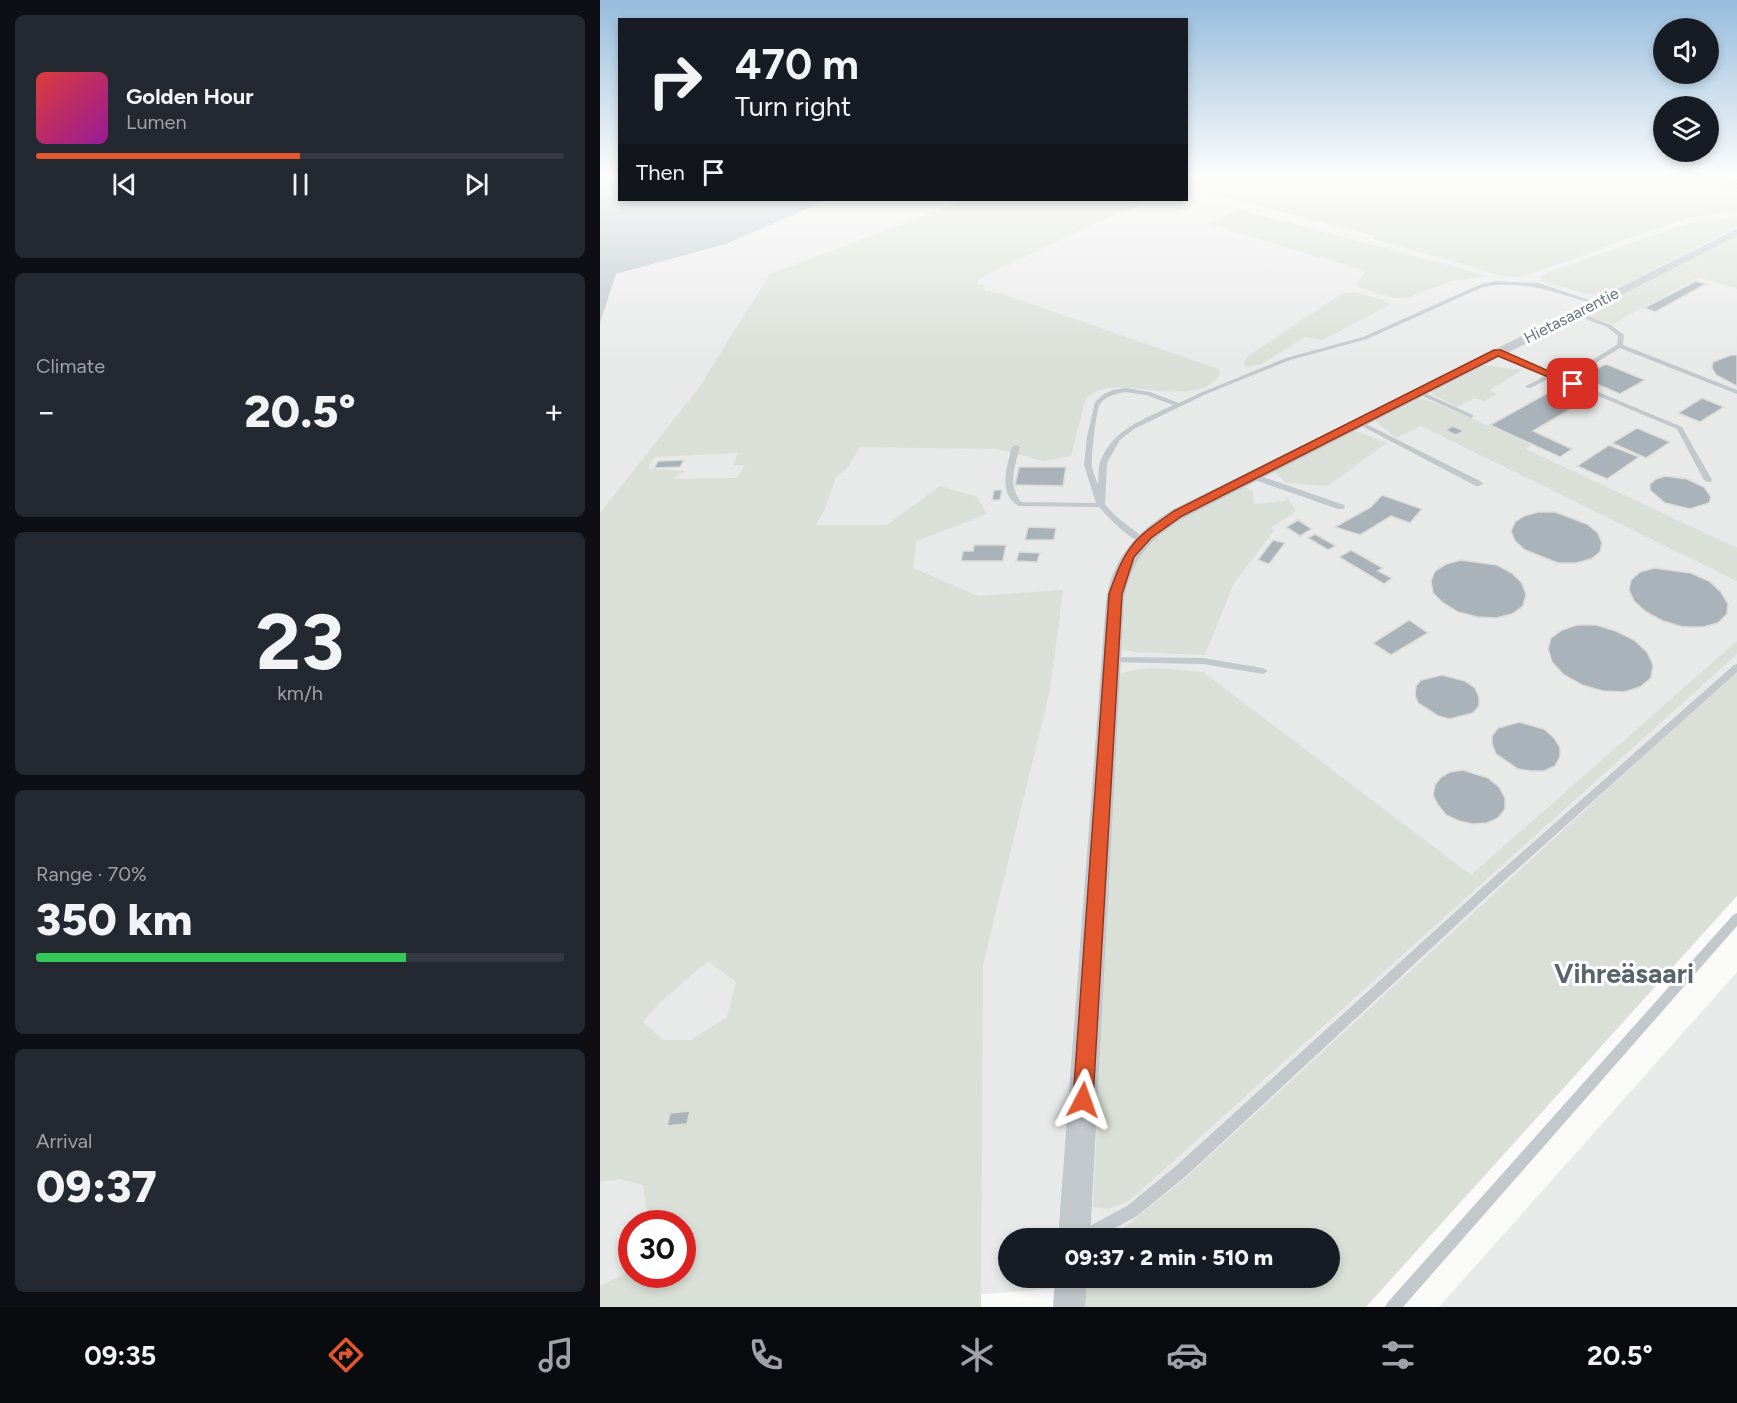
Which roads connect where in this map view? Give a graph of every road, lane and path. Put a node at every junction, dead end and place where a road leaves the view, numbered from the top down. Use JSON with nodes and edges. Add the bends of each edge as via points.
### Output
{"nodes":[{"id":1,"x":1723,"y":239,"type":"edge"},
{"id":2,"x":1596,"y":303,"type":"junction"},
{"id":3,"x":1575,"y":314,"type":"junction"},
{"id":4,"x":1620,"y":346,"type":"junction"},
{"id":5,"x":1498,"y":352,"type":"junction"},
{"id":6,"x":1552,"y":375,"type":"junction"},
{"id":7,"x":1528,"y":387,"type":"dead end"},
{"id":8,"x":1418,"y":392,"type":"junction"},
{"id":9,"x":1737,"y":392,"type":"edge"},
{"id":10,"x":1178,"y":405,"type":"junction"},
{"id":11,"x":1471,"y":416,"type":"dead end"},
{"id":12,"x":1358,"y":423,"type":"junction"},
{"id":13,"x":1017,"y":447,"type":"dead end"},
{"id":14,"x":1252,"y":476,"type":"junction"},
{"id":15,"x":1708,"y":480,"type":"dead end"},
{"id":16,"x":1479,"y":484,"type":"dead end"},
{"id":17,"x":1101,"y":505,"type":"junction"},
{"id":18,"x":1341,"y":507,"type":"dead end"},
{"id":19,"x":1141,"y":540,"type":"junction"},
{"id":20,"x":1111,"y":660,"type":"junction"},
{"id":21,"x":1737,"y":667,"type":"edge"},
{"id":22,"x":1263,"y":671,"type":"dead end"},
{"id":23,"x":1737,"y":918,"type":"edge"},
{"id":24,"x":1075,"y":1228,"type":"edge"},
{"id":25,"x":1100,"y":1228,"type":"edge"},
{"id":26,"x":1070,"y":1288,"type":"edge"},
{"id":27,"x":1069,"y":1307,"type":"edge"},
{"id":28,"x":1393,"y":1307,"type":"edge"}],
"edges":[{"from":1,"to":2,"type":"street","name":"Hietasaarentie"},
{"from":2,"to":3,"type":"street","name":"Hietasaarentie"},
{"from":2,"to":10,"type":"lane","via":[[1538,285],[1481,286],[1365,338],[1288,359]]},
{"from":3,"to":4,"type":"lane","via":[[1609,326],[1621,335]]},
{"from":3,"to":5,"type":"street","name":"Hietasaarentie"},
{"from":4,"to":6,"type":"lane","via":[[1579,371]]},
{"from":4,"to":9,"type":"lane"},
{"from":5,"to":6,"type":"lane"},
{"from":5,"to":8,"type":"street","name":"Hietasaarentie"},
{"from":6,"to":7,"type":"lane"},
{"from":6,"to":15,"type":"lane","via":[[1680,428]]},
{"from":8,"to":11,"type":"lane"},
{"from":8,"to":12,"type":"street","name":"Hietasaarentie"},
{"from":10,"to":17,"type":"lane","via":[[1117,439],[1103,463]]},
{"from":10,"to":17,"type":"lane","via":[[1158,395],[1133,390],[1109,394],[1097,403],[1088,465]]},
{"from":12,"to":14,"type":"street","name":"Hietasaarentie"},
{"from":12,"to":16,"type":"lane"},
{"from":13,"to":17,"type":"lane","via":[[1007,482],[1011,496],[1019,504]]},
{"from":14,"to":18,"type":"lane"},
{"from":14,"to":19,"type":"street","name":"Hietasaarentie","via":[[1171,518]]},
{"from":17,"to":19,"type":"lane"},
{"from":19,"to":20,"type":"street","name":"Hietasaarentie","via":[[1128,556],[1118,581]]},
{"from":20,"to":22,"type":"lane","via":[[1203,661]]},
{"from":20,"to":24,"type":"street","name":"Hietasaarentie"},
{"from":21,"to":25,"type":"lane","via":[[1490,886],[1181,1171],[1132,1211]]},
{"from":23,"to":28,"type":"lane"},
{"from":26,"to":27,"type":"street"}]}
